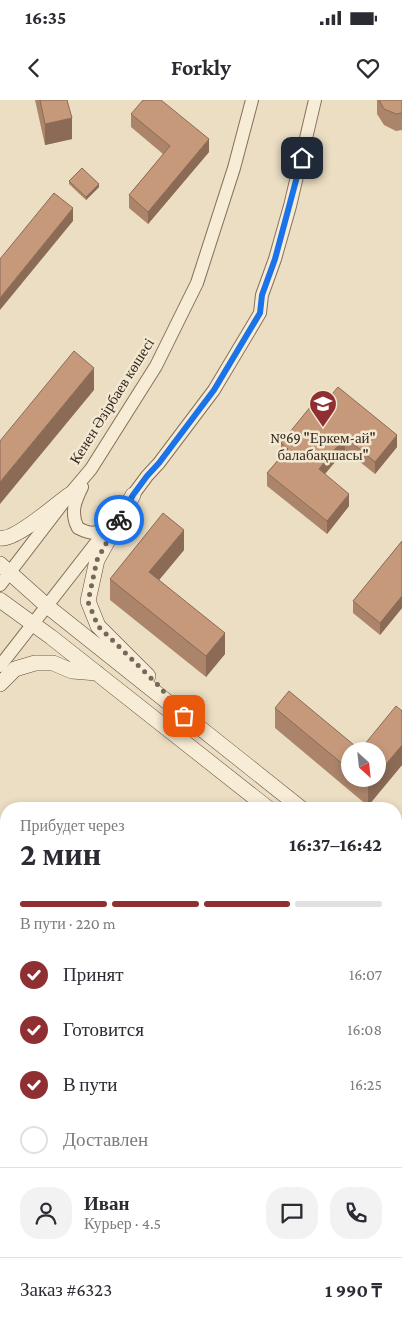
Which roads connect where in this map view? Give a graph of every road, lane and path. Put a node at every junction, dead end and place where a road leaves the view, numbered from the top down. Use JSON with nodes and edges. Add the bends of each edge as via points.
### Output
{"nodes":[{"id":1,"x":252,"y":100,"type":"edge"},
{"id":2,"x":315,"y":100,"type":"edge"},
{"id":3,"x":91,"y":469,"type":"junction"},
{"id":4,"x":69,"y":495,"type":"junction"},
{"id":5,"x":133,"y":495,"type":"junction"},
{"id":6,"x":114,"y":520,"type":"junction"},
{"id":7,"x":0,"y":538,"type":"edge"},
{"id":8,"x":5,"y":568,"type":"edge"},
{"id":9,"x":0,"y":585,"type":"edge"},
{"id":10,"x":0,"y":600,"type":"edge"},
{"id":11,"x":47,"y":606,"type":"junction"},
{"id":12,"x":32,"y":624,"type":"junction"},
{"id":13,"x":0,"y":666,"type":"edge"},
{"id":14,"x":98,"y":673,"type":"junction"},
{"id":15,"x":0,"y":684,"type":"edge"},
{"id":16,"x":184,"y":716,"type":"junction"},
{"id":17,"x":260,"y":802,"type":"edge"},
{"id":18,"x":293,"y":802,"type":"edge"}],
"edges":[{"from":1,"to":3,"type":"street","name":"Кенен Әзірбаев көшесі","via":[[234,168],[196,283],[156,366]]},
{"from":2,"to":5,"type":"street","via":[[290,206],[262,295],[260,313],[214,390]]},
{"from":3,"to":4,"type":"street","name":"Кенен Әзірбаев көшесі"},
{"from":3,"to":6,"type":"street","via":[[73,514],[78,528],[91,534]]},
{"from":4,"to":7,"type":"main road","via":[[22,530],[6,539]]},
{"from":4,"to":8,"type":"street","name":"Кенен Әзірбаев көшесі"},
{"from":5,"to":6,"type":"street"},
{"from":5,"to":16,"type":"main road","via":[[97,560],[88,602],[98,626],[159,686]]},
{"from":6,"to":11,"type":"street"},
{"from":8,"to":9,"type":"street","name":"Кенен Әзірбаев көшесі"},
{"from":8,"to":11,"type":"main road"},
{"from":10,"to":12,"type":"main road"},
{"from":11,"to":12,"type":"street"},
{"from":11,"to":16,"type":"main road"},
{"from":12,"to":13,"type":"street"},
{"from":12,"to":14,"type":"main road"},
{"from":14,"to":15,"type":"main road","via":[[72,671],[53,663],[35,663],[15,669]]},
{"from":14,"to":17,"type":"main road"},
{"from":16,"to":18,"type":"main road"}]}
